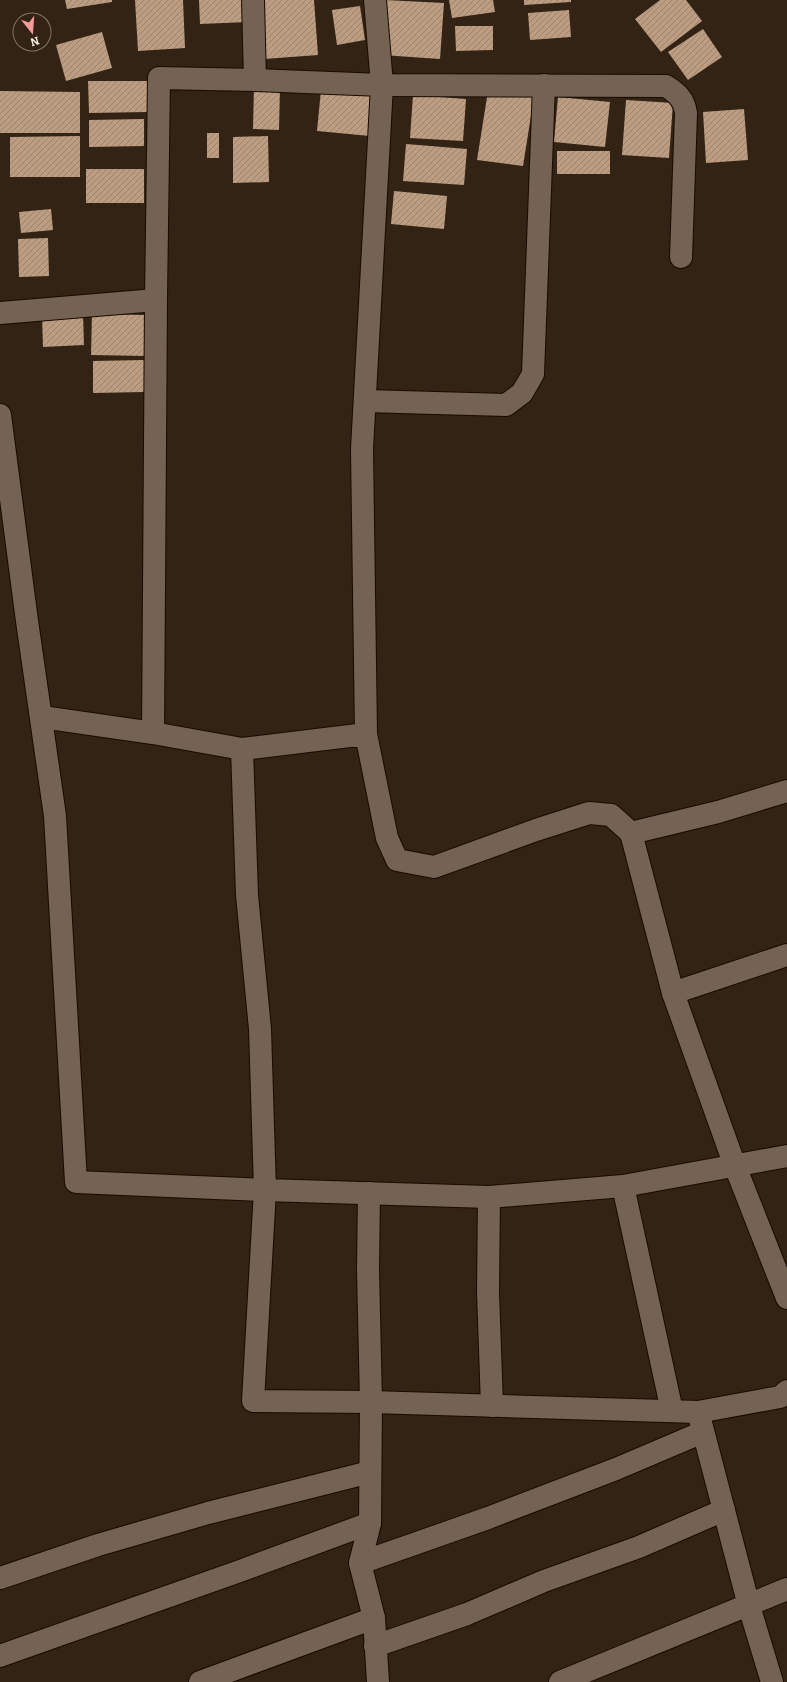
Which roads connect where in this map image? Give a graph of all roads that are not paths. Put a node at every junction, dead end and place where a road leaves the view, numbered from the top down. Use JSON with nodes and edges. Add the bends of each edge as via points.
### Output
{"nodes":[{"id":1,"x":253,"y":0,"type":"edge"},
{"id":2,"x":375,"y":0,"type":"edge"},
{"id":3,"x":255,"y":80,"type":"junction"},
{"id":4,"x":544,"y":85,"type":"junction"},
{"id":5,"x":382,"y":86,"type":"junction"},
{"id":6,"x":681,"y":257,"type":"dead end"},
{"id":7,"x":156,"y":300,"type":"junction"},
{"id":8,"x":0,"y":312,"type":"edge"},
{"id":9,"x":365,"y":401,"type":"junction"},
{"id":10,"x":0,"y":415,"type":"edge"},
{"id":11,"x":42,"y":717,"type":"junction"},
{"id":12,"x":153,"y":733,"type":"junction"},
{"id":13,"x":366,"y":734,"type":"junction"},
{"id":14,"x":242,"y":749,"type":"junction"},
{"id":15,"x":787,"y":791,"type":"edge"},
{"id":16,"x":631,"y":834,"type":"junction"},
{"id":17,"x":787,"y":955,"type":"edge"},
{"id":18,"x":673,"y":992,"type":"junction"},
{"id":19,"x":787,"y":1156,"type":"edge"},
{"id":20,"x":734,"y":1166,"type":"junction"},
{"id":21,"x":623,"y":1186,"type":"junction"},
{"id":22,"x":265,"y":1190,"type":"junction"},
{"id":23,"x":369,"y":1193,"type":"junction"},
{"id":24,"x":489,"y":1196,"type":"junction"},
{"id":25,"x":787,"y":1298,"type":"edge"},
{"id":26,"x":787,"y":1391,"type":"edge"},
{"id":27,"x":372,"y":1402,"type":"junction"},
{"id":28,"x":492,"y":1406,"type":"junction"},
{"id":29,"x":672,"y":1412,"type":"junction"},
{"id":30,"x":700,"y":1422,"type":"junction"},
{"id":31,"x":370,"y":1472,"type":"junction"},
{"id":32,"x":724,"y":1510,"type":"junction"},
{"id":33,"x":370,"y":1523,"type":"junction"},
{"id":34,"x":360,"y":1563,"type":"junction"},
{"id":35,"x":0,"y":1578,"type":"edge"},
{"id":36,"x":787,"y":1589,"type":"edge"},
{"id":37,"x":749,"y":1606,"type":"junction"},
{"id":38,"x":374,"y":1618,"type":"junction"},
{"id":39,"x":375,"y":1646,"type":"junction"},
{"id":40,"x":0,"y":1656,"type":"edge"},
{"id":41,"x":200,"y":1682,"type":"edge"},
{"id":42,"x":378,"y":1682,"type":"edge"},
{"id":43,"x":560,"y":1682,"type":"edge"},
{"id":44,"x":772,"y":1682,"type":"edge"}],
"edges":[{"from":1,"to":3,"type":"street"},
{"from":2,"to":5,"type":"street"},
{"from":3,"to":5,"type":"street"},
{"from":3,"to":7,"type":"street","via":[[159,78]]},
{"from":4,"to":5,"type":"street"},
{"from":4,"to":6,"type":"street","via":[[666,86],[678,94],[686,113]]},
{"from":4,"to":9,"type":"street","via":[[533,374],[526,387],[506,405]]},
{"from":5,"to":9,"type":"street"},
{"from":7,"to":8,"type":"street"},
{"from":7,"to":12,"type":"street"},
{"from":9,"to":13,"type":"street","via":[[362,449]]},
{"from":10,"to":11,"type":"street","via":[[26,621]]},
{"from":11,"to":12,"type":"street"},
{"from":11,"to":22,"type":"street","via":[[55,816],[76,1182]]},
{"from":12,"to":14,"type":"street"},
{"from":13,"to":14,"type":"street"},
{"from":13,"to":16,"type":"street","via":[[387,838],[397,860],[434,867],[589,813],[611,815]]},
{"from":14,"to":22,"type":"street","via":[[247,894],[260,1029]]},
{"from":15,"to":16,"type":"street"},
{"from":16,"to":18,"type":"street"},
{"from":17,"to":18,"type":"street"},
{"from":18,"to":20,"type":"street"},
{"from":19,"to":20,"type":"street"},
{"from":20,"to":21,"type":"street"},
{"from":20,"to":25,"type":"street"},
{"from":21,"to":24,"type":"street"},
{"from":21,"to":29,"type":"street"},
{"from":22,"to":23,"type":"street"},
{"from":22,"to":27,"type":"street","via":[[253,1402]]},
{"from":23,"to":24,"type":"street"},
{"from":23,"to":27,"type":"street","via":[[368,1270]]},
{"from":24,"to":28,"type":"street","via":[[488,1292]]},
{"from":26,"to":30,"type":"street","via":[[780,1397]]},
{"from":27,"to":28,"type":"street"},
{"from":27,"to":31,"type":"street"},
{"from":28,"to":29,"type":"street"},
{"from":29,"to":30,"type":"street"},
{"from":30,"to":32,"type":"street"},
{"from":30,"to":34,"type":"street","via":[[616,1469]]},
{"from":31,"to":33,"type":"street"},
{"from":31,"to":35,"type":"street","via":[[201,1515],[98,1545]]},
{"from":32,"to":37,"type":"street"},
{"from":32,"to":39,"type":"street","via":[[639,1547],[544,1581],[467,1614]]},
{"from":33,"to":34,"type":"street"},
{"from":33,"to":40,"type":"street"},
{"from":34,"to":38,"type":"street"},
{"from":36,"to":37,"type":"street"},
{"from":37,"to":43,"type":"street"},
{"from":37,"to":44,"type":"street"},
{"from":38,"to":39,"type":"street"},
{"from":38,"to":41,"type":"street"},
{"from":39,"to":42,"type":"street"}]}
